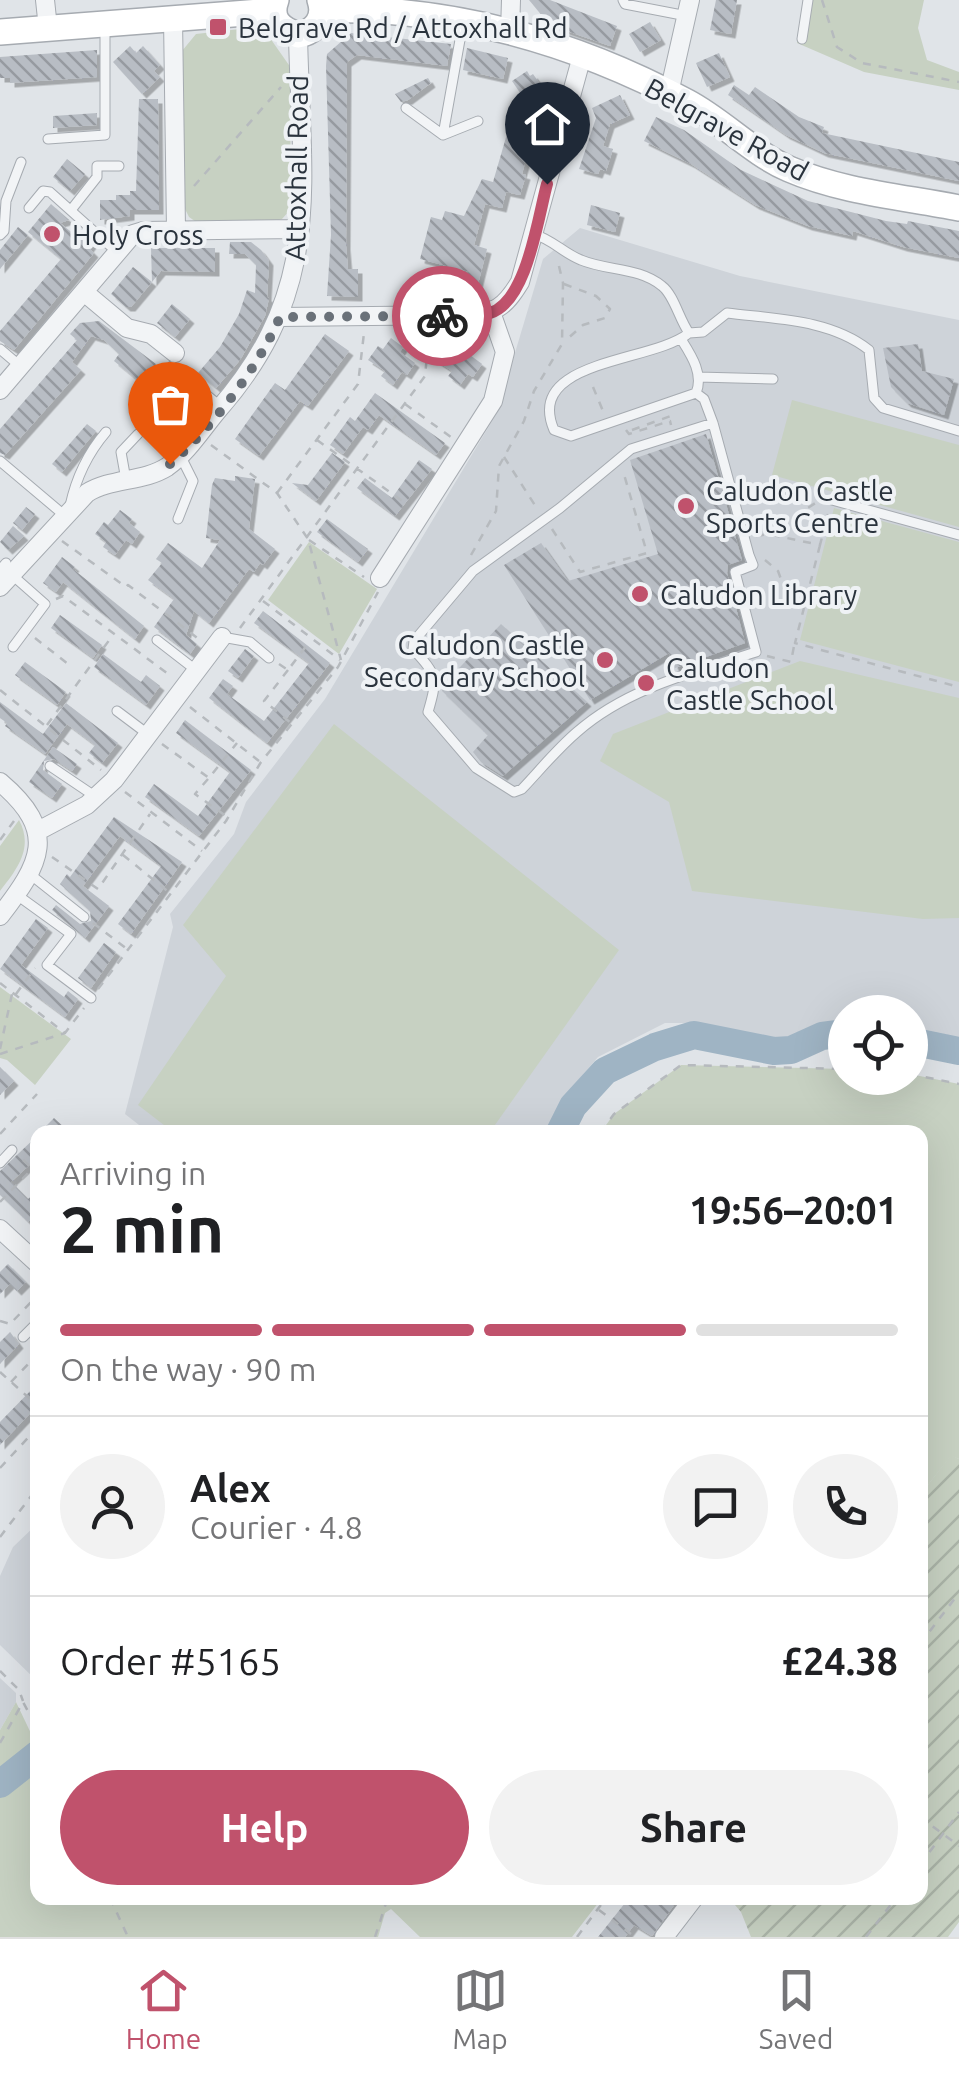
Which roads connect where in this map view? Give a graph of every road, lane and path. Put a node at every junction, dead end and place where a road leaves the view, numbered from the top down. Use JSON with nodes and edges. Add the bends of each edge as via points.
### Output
{"nodes":[{"id":1,"x":45,"y":0,"type":"edge"},
{"id":2,"x":512,"y":0,"type":"edge"},
{"id":3,"x":622,"y":0,"type":"edge"},
{"id":4,"x":808,"y":0,"type":"edge"},
{"id":5,"x":822,"y":0,"type":"edge"},
{"id":6,"x":274,"y":5,"type":"edge"},
{"id":7,"x":322,"y":5,"type":"edge"},
{"id":8,"x":391,"y":6,"type":"edge"},
{"id":9,"x":689,"y":8,"type":"edge"},
{"id":10,"x":179,"y":12,"type":"edge"},
{"id":11,"x":453,"y":12,"type":"edge"},
{"id":12,"x":106,"y":24,"type":"junction"},
{"id":13,"x":48,"y":28,"type":"junction"},
{"id":14,"x":0,"y":32,"type":"edge"},
{"id":15,"x":510,"y":32,"type":"junction"},
{"id":16,"x":298,"y":35,"type":"junction"},
{"id":17,"x":802,"y":39,"type":"dead end"},
{"id":18,"x":582,"y":56,"type":"junction"},
{"id":19,"x":298,"y":68,"type":"junction"},
{"id":20,"x":959,"y":82,"type":"edge"},
{"id":21,"x":669,"y":93,"type":"junction"},
{"id":22,"x":406,"y":108,"type":"dead end"},
{"id":23,"x":478,"y":121,"type":"dead end"},
{"id":24,"x":443,"y":135,"type":"junction"},
{"id":25,"x":48,"y":139,"type":"dead end"},
{"id":26,"x":21,"y":162,"type":"dead end"},
{"id":27,"x":119,"y":166,"type":"dead end"},
{"id":28,"x":176,"y":206,"type":"junction"},
{"id":29,"x":28,"y":208,"type":"dead end"},
{"id":30,"x":959,"y":208,"type":"edge"},
{"id":31,"x":71,"y":210,"type":"junction"},
{"id":32,"x":300,"y":229,"type":"junction"},
{"id":33,"x":176,"y":230,"type":"junction"},
{"id":34,"x":533,"y":234,"type":"junction"},
{"id":35,"x":0,"y":235,"type":"edge"},
{"id":36,"x":117,"y":252,"type":"junction"},
{"id":37,"x":563,"y":284,"type":"junction"},
{"id":38,"x":84,"y":292,"type":"junction"},
{"id":39,"x":491,"y":312,"type":"junction"},
{"id":40,"x":364,"y":316,"type":"junction"},
{"id":41,"x":422,"y":316,"type":"junction"},
{"id":42,"x":280,"y":317,"type":"junction"},
{"id":43,"x":682,"y":338,"type":"junction"},
{"id":44,"x":562,"y":344,"type":"junction"},
{"id":45,"x":0,"y":349,"type":"edge"},
{"id":46,"x":174,"y":359,"type":"joint"},
{"id":47,"x":20,"y":366,"type":"junction"},
{"id":48,"x":698,"y":378,"type":"junction"},
{"id":49,"x":773,"y":379,"type":"dead end"},
{"id":50,"x":593,"y":386,"type":"dead end"},
{"id":51,"x":0,"y":390,"type":"edge"},
{"id":52,"x":696,"y":393,"type":"junction"},
{"id":53,"x":403,"y":403,"type":"junction"},
{"id":54,"x":601,"y":406,"type":"dead end"},
{"id":55,"x":222,"y":407,"type":"junction"},
{"id":56,"x":713,"y":424,"type":"junction"},
{"id":57,"x":959,"y":431,"type":"edge"},
{"id":58,"x":106,"y":432,"type":"dead end"},
{"id":59,"x":138,"y":434,"type":"dead end"},
{"id":60,"x":198,"y":434,"type":"junction"},
{"id":61,"x":316,"y":439,"type":"junction"},
{"id":62,"x":464,"y":447,"type":"junction"},
{"id":63,"x":180,"y":455,"type":"junction"},
{"id":64,"x":504,"y":457,"type":"junction"},
{"id":65,"x":620,"y":458,"type":"junction"},
{"id":66,"x":0,"y":460,"type":"edge"},
{"id":67,"x":357,"y":470,"type":"junction"},
{"id":68,"x":126,"y":480,"type":"junction"},
{"id":69,"x":276,"y":493,"type":"junction"},
{"id":70,"x":832,"y":500,"type":"junction"},
{"id":71,"x":67,"y":512,"type":"junction"},
{"id":72,"x":422,"y":515,"type":"junction"},
{"id":73,"x":542,"y":516,"type":"junction"},
{"id":74,"x":178,"y":519,"type":"dead end"},
{"id":75,"x":47,"y":534,"type":"junction"},
{"id":76,"x":768,"y":534,"type":"junction"},
{"id":77,"x":959,"y":535,"type":"edge"},
{"id":78,"x":308,"y":539,"type":"junction"},
{"id":79,"x":745,"y":539,"type":"junction"},
{"id":80,"x":820,"y":545,"type":"junction"},
{"id":81,"x":750,"y":555,"type":"junction"},
{"id":82,"x":473,"y":571,"type":"junction"},
{"id":83,"x":4,"y":574,"type":"edge"},
{"id":84,"x":380,"y":584,"type":"junction"},
{"id":85,"x":262,"y":600,"type":"junction"},
{"id":86,"x":46,"y":604,"type":"junction"},
{"id":87,"x":790,"y":604,"type":"dead end"},
{"id":88,"x":26,"y":630,"type":"junction"},
{"id":89,"x":114,"y":634,"type":"junction"},
{"id":90,"x":312,"y":638,"type":"junction"},
{"id":91,"x":157,"y":640,"type":"dead end"},
{"id":92,"x":795,"y":643,"type":"junction"},
{"id":93,"x":218,"y":644,"type":"junction"},
{"id":94,"x":14,"y":647,"type":"dead end"},
{"id":95,"x":756,"y":652,"type":"junction"},
{"id":96,"x":269,"y":658,"type":"joint"},
{"id":97,"x":341,"y":661,"type":"junction"},
{"id":98,"x":68,"y":664,"type":"dead end"},
{"id":99,"x":288,"y":670,"type":"junction"},
{"id":100,"x":187,"y":685,"type":"junction"},
{"id":101,"x":959,"y":687,"type":"edge"},
{"id":102,"x":0,"y":690,"type":"edge"},
{"id":103,"x":117,"y":710,"type":"dead end"},
{"id":104,"x":292,"y":724,"type":"junction"},
{"id":105,"x":46,"y":725,"type":"junction"},
{"id":106,"x":149,"y":734,"type":"junction"},
{"id":107,"x":237,"y":744,"type":"junction"},
{"id":108,"x":261,"y":762,"type":"junction"},
{"id":109,"x":50,"y":766,"type":"dead end"},
{"id":110,"x":209,"y":778,"type":"junction"},
{"id":111,"x":114,"y":780,"type":"junction"},
{"id":112,"x":0,"y":782,"type":"edge"},
{"id":113,"x":96,"y":797,"type":"junction"},
{"id":114,"x":151,"y":812,"type":"junction"},
{"id":115,"x":228,"y":818,"type":"junction"},
{"id":116,"x":36,"y":831,"type":"junction"},
{"id":117,"x":0,"y":840,"type":"edge"},
{"id":118,"x":203,"y":852,"type":"junction"},
{"id":119,"x":121,"y":854,"type":"junction"},
{"id":120,"x":31,"y":875,"type":"junction"},
{"id":121,"x":17,"y":894,"type":"junction"},
{"id":122,"x":171,"y":894,"type":"junction"},
{"id":123,"x":0,"y":916,"type":"edge"},
{"id":124,"x":84,"y":916,"type":"joint"},
{"id":125,"x":128,"y":950,"type":"junction"},
{"id":126,"x":47,"y":965,"type":"junction"},
{"id":127,"x":0,"y":983,"type":"edge"},
{"id":128,"x":14,"y":994,"type":"junction"},
{"id":129,"x":91,"y":998,"type":"junction"},
{"id":130,"x":65,"y":1033,"type":"junction"},
{"id":131,"x":0,"y":1052,"type":"edge"},
{"id":132,"x":828,"y":1069,"type":"edge"},
{"id":133,"x":928,"y":1078,"type":"edge"},
{"id":134,"x":959,"y":1084,"type":"edge"},
{"id":135,"x":36,"y":1094,"type":"dead end"},
{"id":136,"x":606,"y":1125,"type":"edge"},
{"id":137,"x":0,"y":1134,"type":"edge"},
{"id":138,"x":12,"y":1150,"type":"dead end"},
{"id":139,"x":0,"y":1162,"type":"edge"},
{"id":140,"x":30,"y":1171,"type":"edge"},
{"id":141,"x":0,"y":1202,"type":"edge"},
{"id":142,"x":0,"y":1229,"type":"edge"},
{"id":143,"x":30,"y":1257,"type":"edge"},
{"id":144,"x":30,"y":1304,"type":"edge"},
{"id":145,"x":0,"y":1321,"type":"edge"},
{"id":146,"x":30,"y":1330,"type":"edge"},
{"id":147,"x":23,"y":1337,"type":"dead end"},
{"id":148,"x":30,"y":1362,"type":"edge"},
{"id":149,"x":0,"y":1372,"type":"edge"},
{"id":150,"x":11,"y":1382,"type":"junction"},
{"id":151,"x":30,"y":1399,"type":"edge"},
{"id":152,"x":30,"y":1436,"type":"edge"},
{"id":153,"x":0,"y":1468,"type":"edge"},
{"id":154,"x":30,"y":1498,"type":"edge"},
{"id":155,"x":0,"y":1537,"type":"edge"},
{"id":156,"x":959,"y":1593,"type":"edge"},
{"id":157,"x":928,"y":1634,"type":"edge"},
{"id":158,"x":0,"y":1671,"type":"edge"},
{"id":159,"x":23,"y":1702,"type":"junction"},
{"id":160,"x":30,"y":1715,"type":"edge"},
{"id":161,"x":0,"y":1743,"type":"edge"},
{"id":162,"x":959,"y":1812,"type":"edge"},
{"id":163,"x":928,"y":1824,"type":"edge"},
{"id":164,"x":943,"y":1834,"type":"junction"},
{"id":165,"x":959,"y":1846,"type":"edge"},
{"id":166,"x":928,"y":1854,"type":"edge"},
{"id":167,"x":113,"y":1905,"type":"edge"},
{"id":168,"x":385,"y":1905,"type":"edge"},
{"id":169,"x":601,"y":1905,"type":"edge"},
{"id":170,"x":689,"y":1905,"type":"edge"},
{"id":171,"x":891,"y":1905,"type":"edge"},
{"id":172,"x":598,"y":1909,"type":"junction"},
{"id":173,"x":128,"y":1937,"type":"edge"},
{"id":174,"x":375,"y":1937,"type":"edge"},
{"id":175,"x":577,"y":1937,"type":"edge"},
{"id":176,"x":635,"y":1937,"type":"edge"},
{"id":177,"x":664,"y":1937,"type":"edge"},
{"id":178,"x":866,"y":1937,"type":"edge"}],
"edges":[{"from":1,"to":13,"type":"street"},
{"from":2,"to":15,"type":"street"},
{"from":3,"to":9,"type":"lane"},
{"from":4,"to":17,"type":"lane"},
{"from":5,"to":20,"type":"path","via":[[837,47],[862,63]]},
{"from":6,"to":10,"type":"street"},
{"from":6,"to":16,"type":"street","via":[[278,25]]},
{"from":7,"to":8,"type":"street","name":"Belgrave Road"},
{"from":7,"to":16,"type":"street","via":[[316,26]]},
{"from":8,"to":11,"type":"street","name":"Belgrave Road"},
{"from":9,"to":21,"type":"street"},
{"from":10,"to":12,"type":"street"},
{"from":10,"to":28,"type":"street"},
{"from":11,"to":15,"type":"street","name":"Belgrave Road"},
{"from":11,"to":24,"type":"lane"},
{"from":12,"to":13,"type":"street"},
{"from":12,"to":25,"type":"lane","via":[[105,135]]},
{"from":13,"to":14,"type":"street"},
{"from":15,"to":18,"type":"street","name":"Belgrave Road"},
{"from":16,"to":19,"type":"street","name":"Attoxhall Road"},
{"from":18,"to":21,"type":"street","name":"Belgrave Road"},
{"from":18,"to":34,"type":"street"},
{"from":19,"to":28,"type":"path"},
{"from":19,"to":32,"type":"street","name":"Attoxhall Road"},
{"from":21,"to":30,"type":"street","name":"Belgrave Road","via":[[787,168],[822,182]]},
{"from":22,"to":24,"type":"lane"},
{"from":23,"to":24,"type":"lane"},
{"from":26,"to":35,"type":"lane"},
{"from":27,"to":31,"type":"lane","via":[[97,166],[98,178]]},
{"from":28,"to":33,"type":"street"},
{"from":29,"to":31,"type":"lane","via":[[43,190]]},
{"from":31,"to":36,"type":"lane"},
{"from":32,"to":33,"type":"street"},
{"from":32,"to":42,"type":"street","name":"Attoxhall Road"},
{"from":33,"to":36,"type":"street","via":[[138,232]]},
{"from":34,"to":37,"type":"path","via":[[550,246]]},
{"from":34,"to":39,"type":"street","via":[[520,282],[507,303]]},
{"from":34,"to":43,"type":"lane","via":[[583,261],[646,276],[666,288]]},
{"from":36,"to":38,"type":"street"},
{"from":37,"to":44,"type":"path"},
{"from":37,"to":44,"type":"path","via":[[610,309]]},
{"from":38,"to":46,"type":"street","via":[[127,328],[152,334]]},
{"from":38,"to":47,"type":"street"},
{"from":39,"to":41,"type":"street"},
{"from":39,"to":62,"type":"street","via":[[505,352],[500,378]]},
{"from":40,"to":41,"type":"street"},
{"from":40,"to":42,"type":"street"},
{"from":40,"to":61,"type":"path","via":[[358,384]]},
{"from":41,"to":53,"type":"path","via":[[426,369]]},
{"from":42,"to":55,"type":"street","name":"Attoxhall Road"},
{"from":43,"to":48,"type":"lane"},
{"from":43,"to":52,"type":"lane","via":[[568,378],[549,400],[548,416],[554,430],[571,436]]},
{"from":43,"to":57,"type":"lane","via":[[727,312],[818,325],[869,350],[874,398],[884,408]]},
{"from":44,"to":64,"type":"path"},
{"from":45,"to":47,"type":"lane"},
{"from":46,"to":55,"type":"lane"},
{"from":47,"to":51,"type":"street"},
{"from":48,"to":49,"type":"lane"},
{"from":48,"to":52,"type":"lane"},
{"from":50,"to":54,"type":"path"},
{"from":52,"to":56,"type":"lane"},
{"from":53,"to":62,"type":"path"},
{"from":53,"to":67,"type":"path"},
{"from":55,"to":60,"type":"street","name":"Attoxhall Road"},
{"from":56,"to":65,"type":"lane","via":[[631,448]]},
{"from":56,"to":79,"type":"lane"},
{"from":58,"to":71,"type":"lane","via":[[91,449]]},
{"from":59,"to":68,"type":"lane","via":[[122,452]]},
{"from":60,"to":63,"type":"street","name":"Attoxhall Road"},
{"from":60,"to":69,"type":"path"},
{"from":61,"to":67,"type":"path"},
{"from":61,"to":69,"type":"path"},
{"from":62,"to":72,"type":"street"},
{"from":63,"to":68,"type":"street","name":"Attoxhall Road","via":[[158,472]]},
{"from":63,"to":74,"type":"lane","via":[[193,481]]},
{"from":64,"to":73,"type":"path"},
{"from":64,"to":82,"type":"path","via":[[496,511],[470,557]]},
{"from":65,"to":73,"type":"lane"},
{"from":65,"to":73,"type":"path","via":[[647,553],[580,572]]},
{"from":66,"to":71,"type":"lane"},
{"from":67,"to":72,"type":"path"},
{"from":67,"to":78,"type":"path"},
{"from":68,"to":71,"type":"street","name":"Attoxhall Road","via":[[93,489]]},
{"from":69,"to":78,"type":"path"},
{"from":70,"to":76,"type":"path","via":[[823,498]]},
{"from":70,"to":77,"type":"lane"},
{"from":70,"to":80,"type":"path"},
{"from":71,"to":75,"type":"street","name":"Attoxhall Road"},
{"from":72,"to":84,"type":"street"},
{"from":73,"to":82,"type":"lane"},
{"from":75,"to":83,"type":"street","name":"Attoxhall Road"},
{"from":75,"to":93,"type":"path"},
{"from":76,"to":79,"type":"path"},
{"from":76,"to":80,"type":"path"},
{"from":78,"to":84,"type":"path"},
{"from":78,"to":85,"type":"path"},
{"from":78,"to":97,"type":"path"},
{"from":79,"to":81,"type":"lane"},
{"from":80,"to":92,"type":"path"},
{"from":81,"to":87,"type":"path","via":[[778,571]]},
{"from":81,"to":95,"type":"lane","via":[[752,566],[736,572]]},
{"from":82,"to":95,"type":"lane","via":[[413,649],[434,671],[428,712],[476,768],[514,792],[614,706],[658,683]]},
{"from":83,"to":86,"type":"lane"},
{"from":84,"to":97,"type":"path"},
{"from":85,"to":90,"type":"path"},
{"from":85,"to":93,"type":"path","via":[[236,634]]},
{"from":86,"to":88,"type":"lane"},
{"from":86,"to":89,"type":"path","via":[[63,596]]},
{"from":88,"to":94,"type":"lane"},
{"from":88,"to":98,"type":"path"},
{"from":89,"to":100,"type":"path"},
{"from":89,"to":105,"type":"path"},
{"from":90,"to":97,"type":"path"},
{"from":90,"to":99,"type":"path"},
{"from":91,"to":100,"type":"lane"},
{"from":92,"to":95,"type":"path","via":[[792,662]]},
{"from":92,"to":101,"type":"path"},
{"from":93,"to":96,"type":"lane","via":[[250,642]]},
{"from":93,"to":100,"type":"street"},
{"from":96,"to":99,"type":"path"},
{"from":97,"to":104,"type":"path"},
{"from":99,"to":104,"type":"path","via":[[264,701]]},
{"from":100,"to":106,"type":"street"},
{"from":100,"to":107,"type":"path"},
{"from":102,"to":105,"type":"path"},
{"from":103,"to":106,"type":"lane"},
{"from":104,"to":108,"type":"path"},
{"from":105,"to":111,"type":"path"},
{"from":106,"to":110,"type":"path"},
{"from":106,"to":111,"type":"street"},
{"from":107,"to":108,"type":"path"},
{"from":107,"to":110,"type":"path"},
{"from":108,"to":115,"type":"path"},
{"from":109,"to":113,"type":"lane"},
{"from":110,"to":115,"type":"path","via":[[196,794]]},
{"from":111,"to":113,"type":"street"},
{"from":111,"to":114,"type":"path"},
{"from":112,"to":116,"type":"street"},
{"from":113,"to":116,"type":"street"},
{"from":114,"to":118,"type":"path"},
{"from":114,"to":119,"type":"path"},
{"from":115,"to":118,"type":"path"},
{"from":116,"to":117,"type":"path","via":[[17,818]]},
{"from":116,"to":119,"type":"path","via":[[98,888]]},
{"from":116,"to":120,"type":"street"},
{"from":118,"to":122,"type":"path"},
{"from":119,"to":122,"type":"path"},
{"from":120,"to":121,"type":"street"},
{"from":120,"to":124,"type":"lane"},
{"from":121,"to":123,"type":"street"},
{"from":121,"to":126,"type":"lane","via":[[71,934]]},
{"from":122,"to":125,"type":"path"},
{"from":124,"to":125,"type":"path"},
{"from":125,"to":129,"type":"path"},
{"from":126,"to":128,"type":"path","via":[[41,960]]},
{"from":126,"to":129,"type":"lane"},
{"from":127,"to":128,"type":"path"},
{"from":128,"to":130,"type":"path"},
{"from":128,"to":131,"type":"path"},
{"from":129,"to":130,"type":"path"},
{"from":130,"to":131,"type":"path"},
{"from":132,"to":136,"type":"path","via":[[681,1065]]},
{"from":133,"to":134,"type":"path"},
{"from":135,"to":137,"type":"path"},
{"from":138,"to":139,"type":"lane"},
{"from":140,"to":141,"type":"path"},
{"from":142,"to":143,"type":"street"},
{"from":144,"to":145,"type":"path","via":[[10,1324]]},
{"from":146,"to":147,"type":"lane"},
{"from":148,"to":150,"type":"path"},
{"from":149,"to":150,"type":"path"},
{"from":150,"to":151,"type":"path"},
{"from":152,"to":153,"type":"path"},
{"from":154,"to":155,"type":"path"},
{"from":156,"to":157,"type":"path"},
{"from":158,"to":159,"type":"path"},
{"from":159,"to":160,"type":"path"},
{"from":159,"to":161,"type":"path"},
{"from":162,"to":164,"type":"path"},
{"from":163,"to":164,"type":"path"},
{"from":164,"to":165,"type":"path"},
{"from":164,"to":166,"type":"path"},
{"from":167,"to":173,"type":"path"},
{"from":168,"to":174,"type":"path"},
{"from":169,"to":172,"type":"path"},
{"from":170,"to":177,"type":"street"},
{"from":171,"to":178,"type":"path"},
{"from":172,"to":175,"type":"path"},
{"from":172,"to":176,"type":"path"}]}
